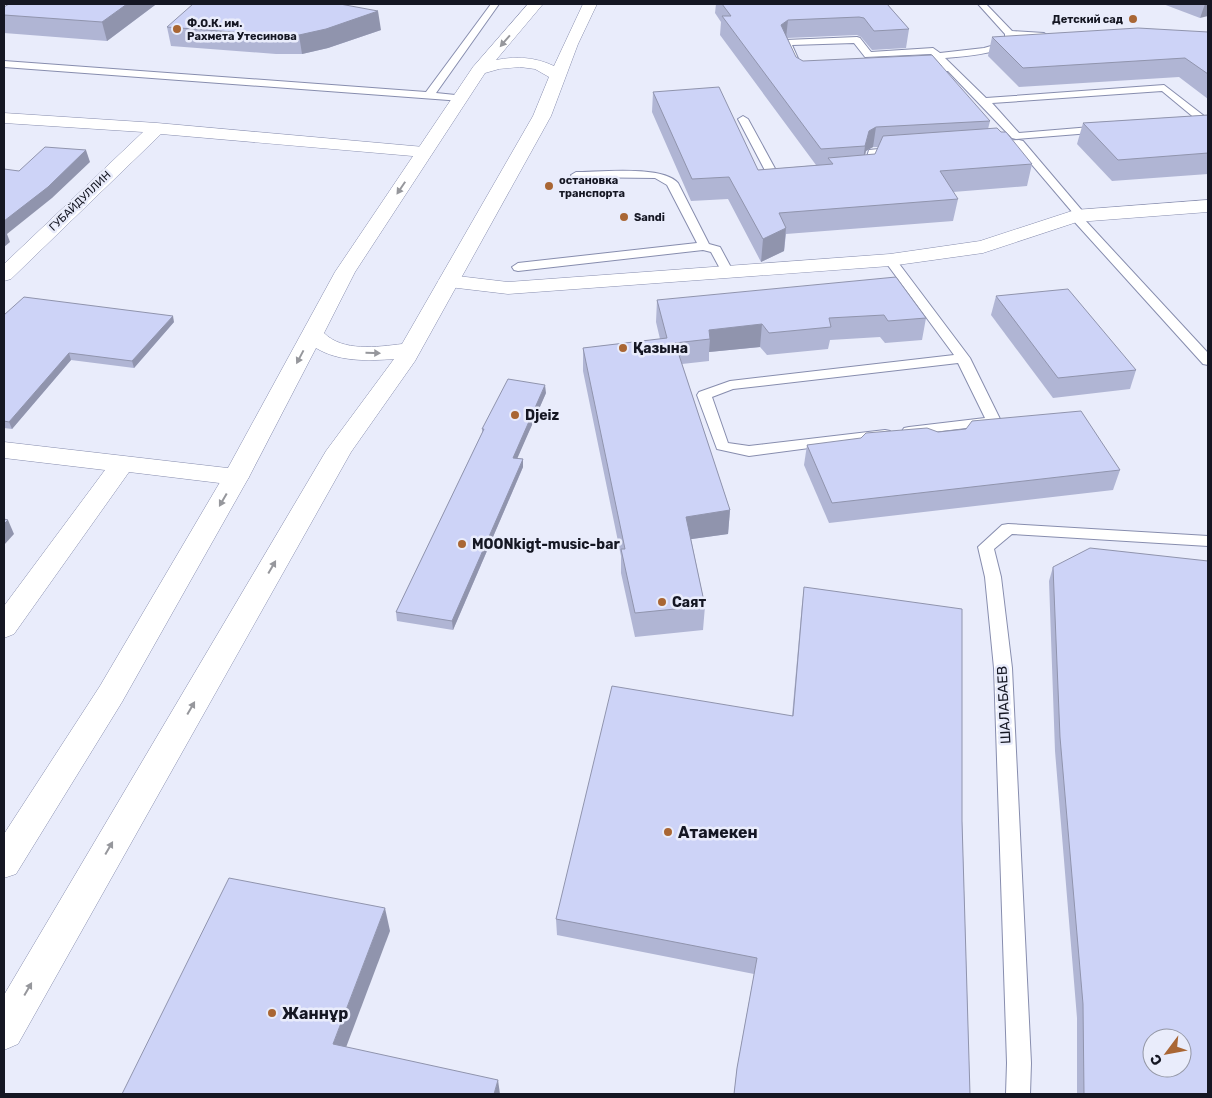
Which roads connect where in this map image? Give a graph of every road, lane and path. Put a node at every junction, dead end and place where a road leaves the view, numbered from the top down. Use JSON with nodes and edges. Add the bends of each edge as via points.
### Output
{"nodes":[{"id":1,"x":495,"y":4,"type":"edge"},
{"id":2,"x":536,"y":4,"type":"edge"},
{"id":3,"x":590,"y":4,"type":"edge"},
{"id":4,"x":982,"y":4,"type":"edge"},
{"id":5,"x":1009,"y":34,"type":"junction"},
{"id":6,"x":1057,"y":37,"type":"edge"},
{"id":7,"x":939,"y":56,"type":"junction"},
{"id":8,"x":4,"y":64,"type":"edge"},
{"id":9,"x":950,"y":68,"type":"junction"},
{"id":10,"x":479,"y":70,"type":"junction"},
{"id":11,"x":558,"y":76,"type":"junction"},
{"id":12,"x":429,"y":95,"type":"junction"},
{"id":13,"x":462,"y":98,"type":"junction"},
{"id":14,"x":984,"y":101,"type":"junction"},
{"id":15,"x":4,"y":118,"type":"edge"},
{"id":16,"x":743,"y":119,"type":"dead end"},
{"id":17,"x":1187,"y":123,"type":"edge"},
{"id":18,"x":157,"y":128,"type":"junction"},
{"id":19,"x":1111,"y":129,"type":"edge"},
{"id":20,"x":1017,"y":139,"type":"junction"},
{"id":21,"x":990,"y":145,"type":"edge"},
{"id":22,"x":912,"y":149,"type":"edge"},
{"id":23,"x":424,"y":152,"type":"junction"},
{"id":24,"x":849,"y":173,"type":"edge"},
{"id":25,"x":576,"y":175,"type":"dead end"},
{"id":26,"x":792,"y":177,"type":"edge"},
{"id":27,"x":1208,"y":206,"type":"edge"},
{"id":28,"x":1078,"y":216,"type":"junction"},
{"id":29,"x":704,"y":246,"type":"junction"},
{"id":30,"x":890,"y":260,"type":"junction"},
{"id":31,"x":518,"y":266,"type":"dead end"},
{"id":32,"x":728,"y":273,"type":"junction"},
{"id":33,"x":4,"y":275,"type":"edge"},
{"id":34,"x":449,"y":281,"type":"junction"},
{"id":35,"x":312,"y":333,"type":"junction"},
{"id":36,"x":410,"y":350,"type":"junction"},
{"id":37,"x":963,"y":358,"type":"junction"},
{"id":38,"x":1208,"y":360,"type":"edge"},
{"id":39,"x":4,"y":450,"type":"edge"},
{"id":40,"x":122,"y":464,"type":"junction"},
{"id":41,"x":236,"y":477,"type":"junction"},
{"id":42,"x":1208,"y":541,"type":"edge"},
{"id":43,"x":4,"y":627,"type":"edge"},
{"id":44,"x":4,"y":863,"type":"edge"},
{"id":45,"x":4,"y":1031,"type":"edge"},
{"id":46,"x":1018,"y":1094,"type":"edge"}],
"edges":[{"from":1,"to":12,"type":"lane"},
{"from":2,"to":10,"type":"street","one_way":true},
{"from":3,"to":11,"type":"street"},
{"from":4,"to":5,"type":"lane"},
{"from":5,"to":6,"type":"lane"},
{"from":5,"to":7,"type":"lane","via":[[1010,43],[1001,47]]},
{"from":7,"to":9,"type":"lane"},
{"from":7,"to":9,"type":"lane","via":[[933,51],[868,54],[857,40],[786,43],[801,75]]},
{"from":8,"to":12,"type":"lane"},
{"from":9,"to":14,"type":"lane"},
{"from":10,"to":11,"type":"street","via":[[523,62],[539,65]]},
{"from":10,"to":13,"type":"street"},
{"from":11,"to":34,"type":"street","via":[[542,116]]},
{"from":12,"to":13,"type":"lane"},
{"from":13,"to":23,"type":"street"},
{"from":14,"to":17,"type":"lane","via":[[1164,88],[1206,122]]},
{"from":14,"to":20,"type":"lane"},
{"from":15,"to":18,"type":"street"},
{"from":16,"to":26,"type":"lane","via":[[774,178]]},
{"from":18,"to":23,"type":"street"},
{"from":18,"to":33,"type":"street","name":"ГУБАЙДУЛЛИН"},
{"from":19,"to":20,"type":"lane"},
{"from":20,"to":21,"type":"lane"},
{"from":20,"to":28,"type":"lane"},
{"from":22,"to":24,"type":"lane","via":[[874,152],[868,172]]},
{"from":23,"to":35,"type":"street","one_way":true,"via":[[345,272]]},
{"from":25,"to":29,"type":"lane","via":[[656,175],[666,178]]},
{"from":27,"to":28,"type":"street"},
{"from":28,"to":30,"type":"street","via":[[983,247]]},
{"from":28,"to":38,"type":"lane"},
{"from":29,"to":31,"type":"lane"},
{"from":29,"to":32,"type":"lane","via":[[716,250]]},
{"from":30,"to":32,"type":"street"},
{"from":30,"to":37,"type":"lane"},
{"from":32,"to":34,"type":"street","via":[[508,288]]},
{"from":34,"to":36,"type":"street"},
{"from":35,"to":36,"type":"street","one_way":true,"via":[[323,344],[350,352]]},
{"from":35,"to":41,"type":"street","one_way":true},
{"from":45,"to":36,"type":"street","one_way":true,"via":[[339,451]]},
{"from":37,"to":37,"type":"lane","via":[[994,421],[749,451],[722,446],[704,395],[730,385]]},
{"from":39,"to":40,"type":"street"},
{"from":40,"to":41,"type":"street"},
{"from":40,"to":43,"type":"street"},
{"from":41,"to":44,"type":"street","one_way":true,"via":[[111,694]]},
{"from":42,"to":46,"type":"lane","name":"ШАЛАБАЕВ","via":[[1008,529],[986,547],[993,577],[1003,668]]}]}
